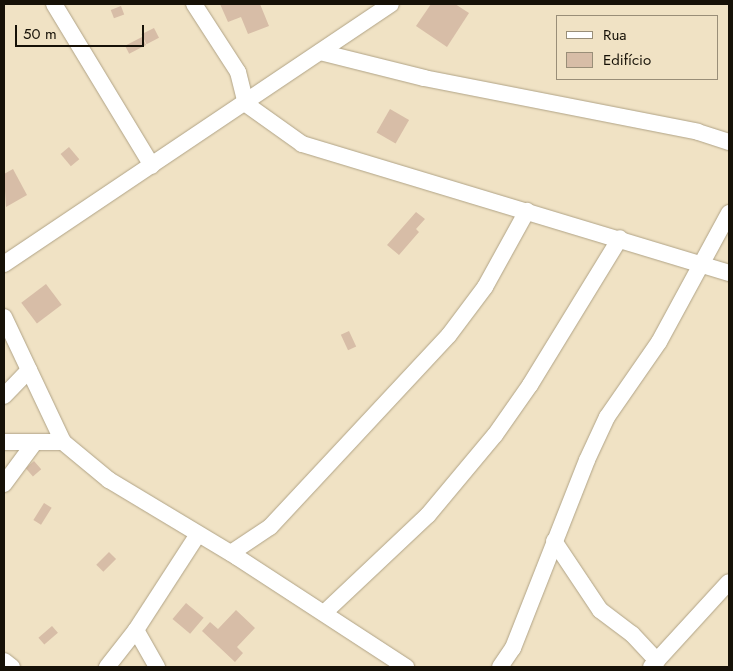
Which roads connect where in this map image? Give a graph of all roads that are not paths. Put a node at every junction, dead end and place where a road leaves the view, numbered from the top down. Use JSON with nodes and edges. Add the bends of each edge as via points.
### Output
{"nodes":[{"id":1,"x":54,"y":4,"type":"edge"},
{"id":2,"x":194,"y":4,"type":"edge"},
{"id":3,"x":391,"y":4,"type":"edge"},
{"id":4,"x":320,"y":52,"type":"junction"},
{"id":5,"x":246,"y":104,"type":"junction"},
{"id":6,"x":729,"y":142,"type":"edge"},
{"id":7,"x":152,"y":166,"type":"junction"},
{"id":8,"x":527,"y":211,"type":"junction"},
{"id":9,"x":729,"y":213,"type":"edge"},
{"id":10,"x":620,"y":238,"type":"junction"},
{"id":11,"x":702,"y":263,"type":"junction"},
{"id":12,"x":4,"y":264,"type":"edge"},
{"id":13,"x":729,"y":273,"type":"edge"},
{"id":14,"x":4,"y":317,"type":"edge"},
{"id":15,"x":29,"y":370,"type":"junction"},
{"id":16,"x":4,"y":396,"type":"edge"},
{"id":17,"x":4,"y":442,"type":"edge"},
{"id":18,"x":35,"y":442,"type":"junction"},
{"id":19,"x":63,"y":442,"type":"junction"},
{"id":20,"x":4,"y":484,"type":"edge"},
{"id":21,"x":198,"y":534,"type":"junction"},
{"id":22,"x":554,"y":541,"type":"junction"},
{"id":23,"x":231,"y":553,"type":"junction"},
{"id":24,"x":729,"y":582,"type":"edge"},
{"id":25,"x":324,"y":613,"type":"junction"},
{"id":26,"x":136,"y":630,"type":"junction"},
{"id":27,"x":4,"y":661,"type":"edge"},
{"id":28,"x":654,"y":664,"type":"edge"},
{"id":29,"x":12,"y":667,"type":"edge"},
{"id":30,"x":107,"y":667,"type":"edge"},
{"id":31,"x":157,"y":667,"type":"edge"},
{"id":32,"x":406,"y":667,"type":"edge"},
{"id":33,"x":500,"y":667,"type":"edge"}],
"edges":[{"from":1,"to":7,"type":"street"},
{"from":2,"to":5,"type":"street","via":[[238,72]]},
{"from":3,"to":4,"type":"street"},
{"from":4,"to":5,"type":"street"},
{"from":4,"to":6,"type":"street","via":[[424,78],[698,132]]},
{"from":5,"to":7,"type":"street"},
{"from":5,"to":8,"type":"street","via":[[302,144]]},
{"from":7,"to":12,"type":"street"},
{"from":8,"to":10,"type":"street"},
{"from":8,"to":23,"type":"street","via":[[485,287],[449,335],[270,527]]},
{"from":9,"to":11,"type":"street"},
{"from":10,"to":11,"type":"street"},
{"from":10,"to":25,"type":"street","via":[[561,337],[495,435],[428,515]]},
{"from":11,"to":13,"type":"street"},
{"from":11,"to":22,"type":"street","via":[[659,342],[607,417]]},
{"from":14,"to":15,"type":"street"},
{"from":15,"to":16,"type":"street"},
{"from":15,"to":19,"type":"street"},
{"from":17,"to":18,"type":"street"},
{"from":18,"to":19,"type":"street"},
{"from":18,"to":20,"type":"street"},
{"from":19,"to":21,"type":"street","via":[[109,480]]},
{"from":21,"to":23,"type":"street"},
{"from":21,"to":26,"type":"street"},
{"from":22,"to":28,"type":"street","via":[[600,610],[632,634]]},
{"from":22,"to":33,"type":"street","via":[[513,648]]},
{"from":23,"to":25,"type":"street"},
{"from":24,"to":28,"type":"street"},
{"from":25,"to":32,"type":"street"},
{"from":26,"to":30,"type":"street"},
{"from":26,"to":31,"type":"street"},
{"from":27,"to":29,"type":"street"}]}
